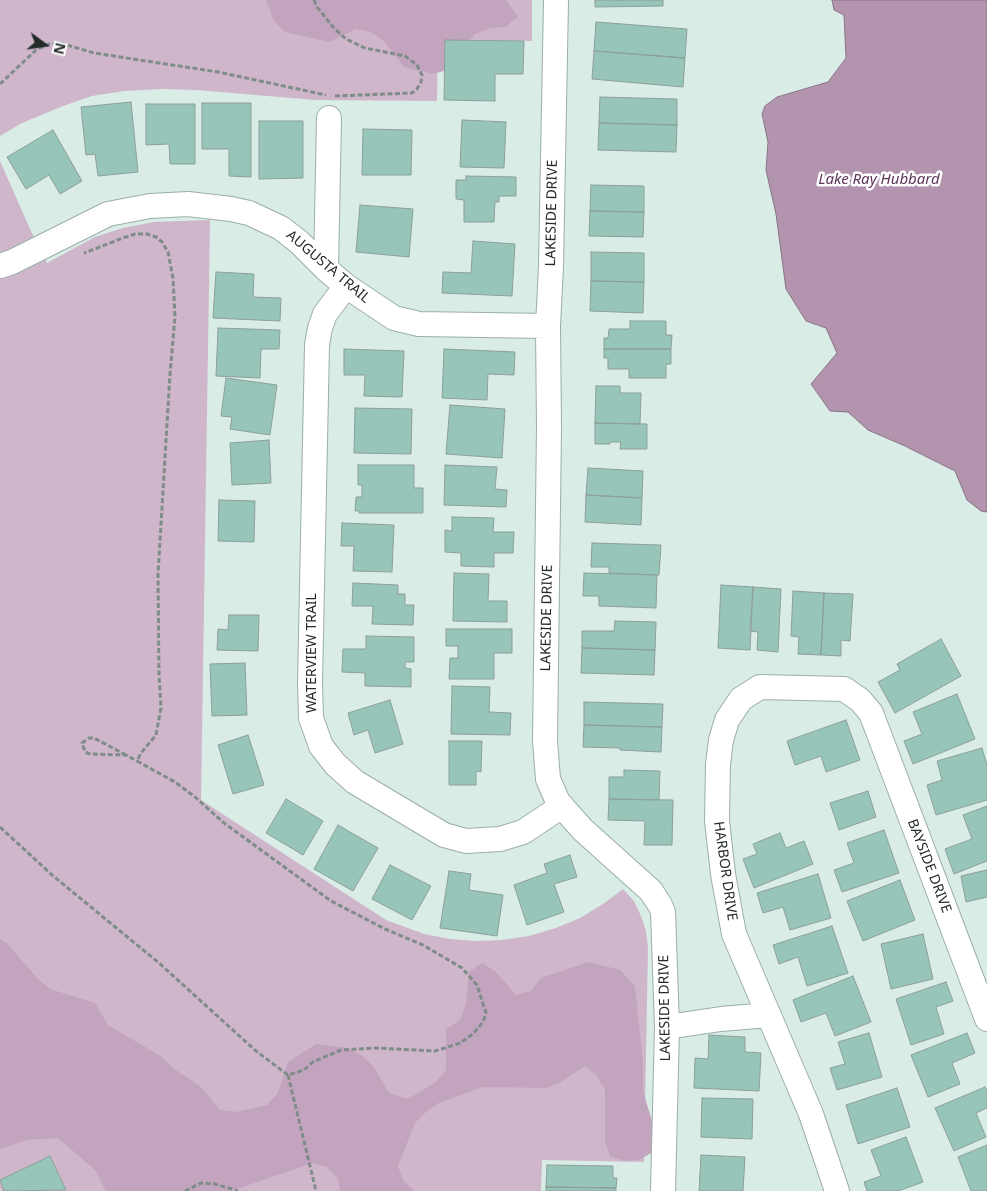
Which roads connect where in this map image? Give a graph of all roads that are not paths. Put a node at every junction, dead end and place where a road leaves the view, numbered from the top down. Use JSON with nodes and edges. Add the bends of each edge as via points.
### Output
{"nodes":[{"id":1,"x":556,"y":0,"type":"edge"},
{"id":2,"x":329,"y":118,"type":"dead end"},
{"id":3,"x":0,"y":266,"type":"edge"},
{"id":4,"x":326,"y":270,"type":"junction"},
{"id":5,"x":346,"y":286,"type":"junction"},
{"id":6,"x":548,"y":326,"type":"junction"},
{"id":7,"x":871,"y":713,"type":"joint"},
{"id":8,"x":562,"y":806,"type":"junction"},
{"id":9,"x":769,"y":1015,"type":"junction"},
{"id":10,"x":987,"y":1019,"type":"edge"},
{"id":11,"x":667,"y":1027,"type":"junction"},
{"id":12,"x":663,"y":1191,"type":"edge"},
{"id":13,"x":837,"y":1191,"type":"edge"}],
"edges":[{"from":1,"to":6,"type":"street","name":"LAKESIDE DRIVE"},
{"from":2,"to":4,"type":"street"},
{"from":3,"to":4,"type":"street","name":"AUGUSTA TRAIL","via":[[108,214],[150,206],[188,204],[249,213],[281,228]]},
{"from":4,"to":5,"type":"street","name":"AUGUSTA TRAIL"},
{"from":5,"to":6,"type":"street","name":"AUGUSTA TRAIL","via":[[394,318],[420,324]]},
{"from":5,"to":8,"type":"street","name":"WATERVIEW TRAIL","via":[[325,314],[317,345],[310,683],[311,718],[321,746],[355,782],[444,835],[466,841],[500,839],[523,832]]},
{"from":6,"to":8,"type":"street","name":"LAKESIDE DRIVE","via":[[545,741],[548,780]]},
{"from":7,"to":9,"type":"street","name":"HARBOR DRIVE","via":[[844,689],[760,687],[741,699],[727,720],[718,764],[717,821],[723,874],[734,934]]},
{"from":7,"to":10,"type":"street","name":"BAYSIDE DRIVE"},
{"from":8,"to":11,"type":"street","name":"LAKESIDE DRIVE","via":[[651,891],[660,905]]},
{"from":9,"to":11,"type":"street"},
{"from":9,"to":13,"type":"street","name":"HARBOR DRIVE","via":[[811,1114]]},
{"from":11,"to":12,"type":"street","name":"LAKESIDE DRIVE"}]}
